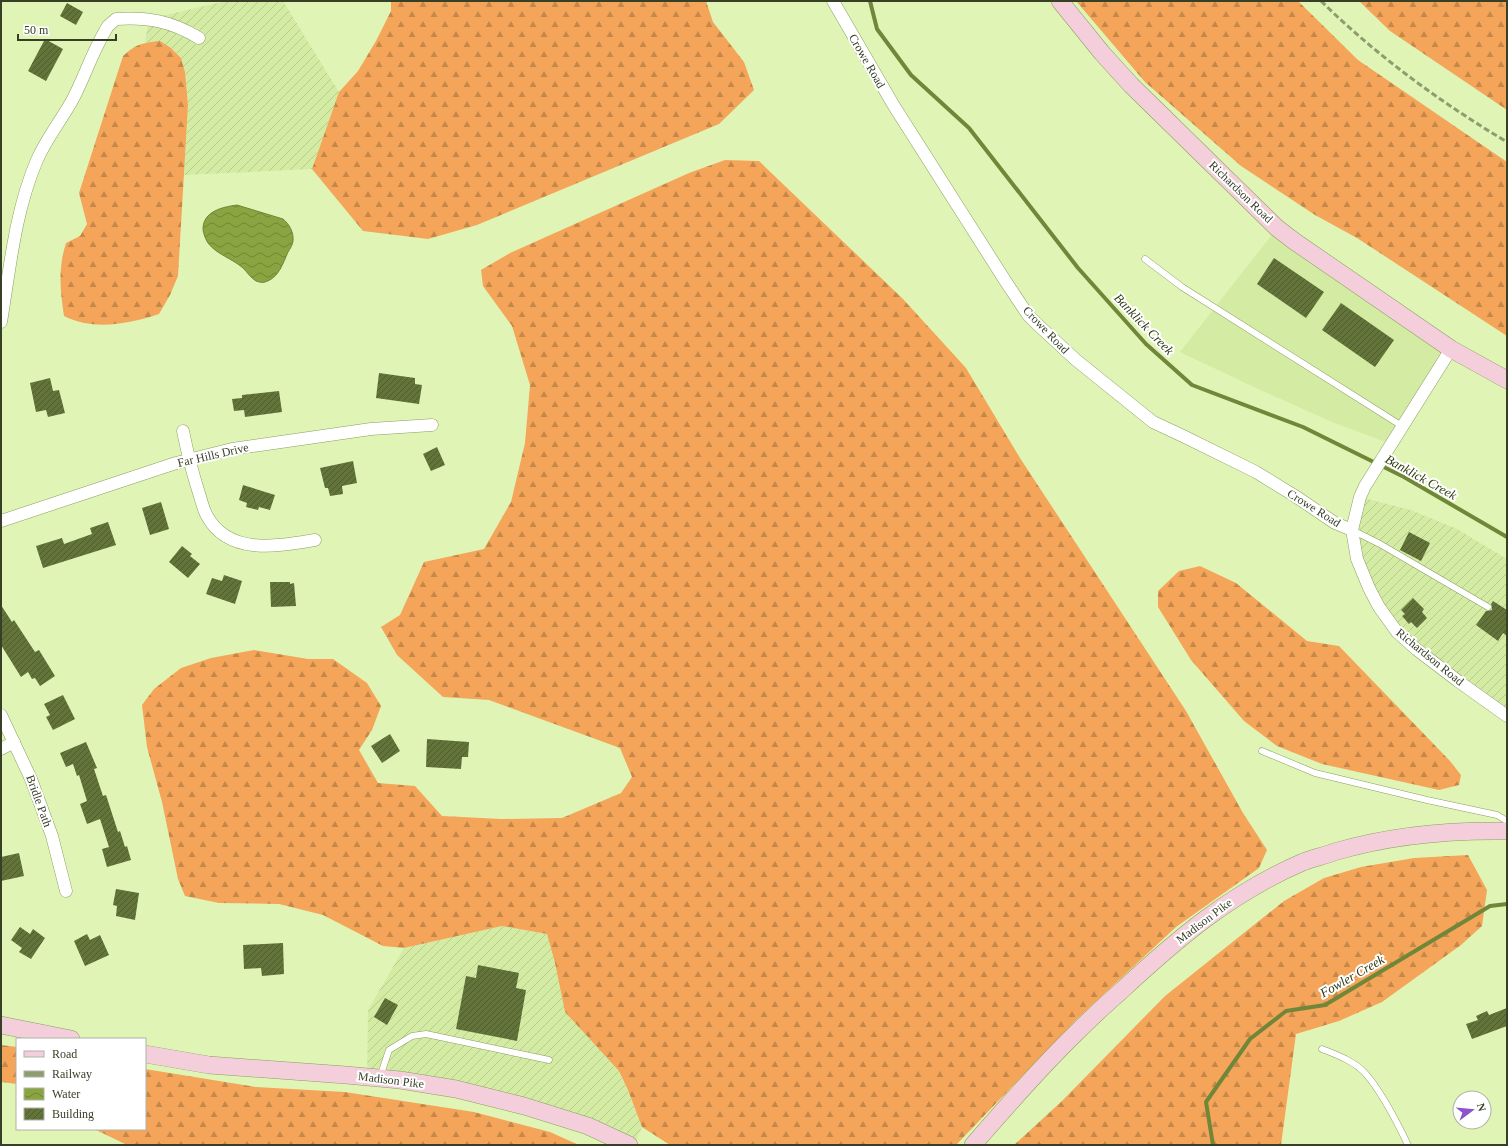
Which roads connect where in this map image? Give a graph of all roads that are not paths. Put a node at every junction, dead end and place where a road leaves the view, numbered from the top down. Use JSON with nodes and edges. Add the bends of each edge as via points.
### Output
{"nodes":[{"id":1,"x":833,"y":1,"type":"edge"},
{"id":2,"x":1060,"y":1,"type":"edge"},
{"id":3,"x":199,"y":38,"type":"dead end"},
{"id":4,"x":1145,"y":259,"type":"dead end"},
{"id":5,"x":1,"y":322,"type":"edge"},
{"id":6,"x":1451,"y":349,"type":"junction"},
{"id":7,"x":1507,"y":380,"type":"edge"},
{"id":8,"x":432,"y":425,"type":"dead end"},
{"id":9,"x":1402,"y":426,"type":"junction"},
{"id":10,"x":183,"y":431,"type":"dead end"},
{"id":11,"x":188,"y":460,"type":"junction"},
{"id":12,"x":1,"y":521,"type":"edge"},
{"id":13,"x":1352,"y":530,"type":"junction"},
{"id":14,"x":315,"y":540,"type":"dead end"},
{"id":15,"x":1488,"y":607,"type":"dead end"},
{"id":16,"x":1,"y":715,"type":"edge"},
{"id":17,"x":1507,"y":716,"type":"edge"},
{"id":18,"x":14,"y":742,"type":"junction"},
{"id":19,"x":1,"y":749,"type":"edge"},
{"id":20,"x":1262,"y":751,"type":"dead end"},
{"id":21,"x":1507,"y":820,"type":"edge"},
{"id":22,"x":1507,"y":831,"type":"edge"},
{"id":23,"x":66,"y":891,"type":"dead end"},
{"id":24,"x":1,"y":1025,"type":"edge"},
{"id":25,"x":65,"y":1038,"type":"edge"},
{"id":26,"x":1322,"y":1049,"type":"dead end"},
{"id":27,"x":146,"y":1054,"type":"edge"},
{"id":28,"x":549,"y":1060,"type":"dead end"},
{"id":29,"x":379,"y":1078,"type":"junction"},
{"id":30,"x":629,"y":1145,"type":"edge"},
{"id":31,"x":973,"y":1145,"type":"edge"},
{"id":32,"x":1408,"y":1145,"type":"edge"}],
"edges":[{"from":1,"to":13,"type":"street","name":"Crowe Road","via":[[894,106],[1010,288],[1036,324],[1153,422],[1256,472],[1335,523]]},
{"from":2,"to":6,"type":"street","name":"Richardson Road","via":[[1131,85],[1277,228]]},
{"from":3,"to":5,"type":"street","via":[[174,25],[149,19],[116,18],[108,26],[73,98],[37,160],[25,193]]},
{"from":4,"to":9,"type":"lane","via":[[1182,287]]},
{"from":6,"to":7,"type":"street","name":"Richardson Road"},
{"from":6,"to":9,"type":"street","name":"Richardson Road"},
{"from":8,"to":11,"type":"street","name":"Far Hills Drive","via":[[370,429],[232,449]]},
{"from":9,"to":13,"type":"street","name":"Richardson Road","via":[[1365,486]]},
{"from":10,"to":11,"type":"street"},
{"from":11,"to":12,"type":"street","name":"Far Hills Drive"},
{"from":11,"to":14,"type":"street","via":[[206,515],[228,538],[263,546]]},
{"from":13,"to":15,"type":"lane"},
{"from":13,"to":17,"type":"street","name":"Richardson Road","via":[[1357,559],[1369,588],[1397,632]]},
{"from":16,"to":18,"type":"street","name":"Bridle Path"},
{"from":18,"to":19,"type":"street"},
{"from":18,"to":23,"type":"street","name":"Bridle Path","via":[[52,836]]},
{"from":20,"to":21,"type":"lane","via":[[1316,773],[1497,815]]},
{"from":22,"to":31,"type":"street","name":"Madison Pike","via":[[1440,832],[1386,838],[1360,844],[1305,862],[1237,896],[1199,922],[1161,954],[1073,1035]]},
{"from":24,"to":25,"type":"street"},
{"from":26,"to":32,"type":"lane","via":[[1347,1060],[1365,1073],[1387,1105]]},
{"from":27,"to":29,"type":"street","name":"Madison Pike","via":[[209,1065]]},
{"from":28,"to":29,"type":"lane","via":[[426,1034],[412,1036],[389,1050]]},
{"from":29,"to":30,"type":"street","name":"Madison Pike","via":[[456,1089],[524,1106],[588,1126]]}]}
